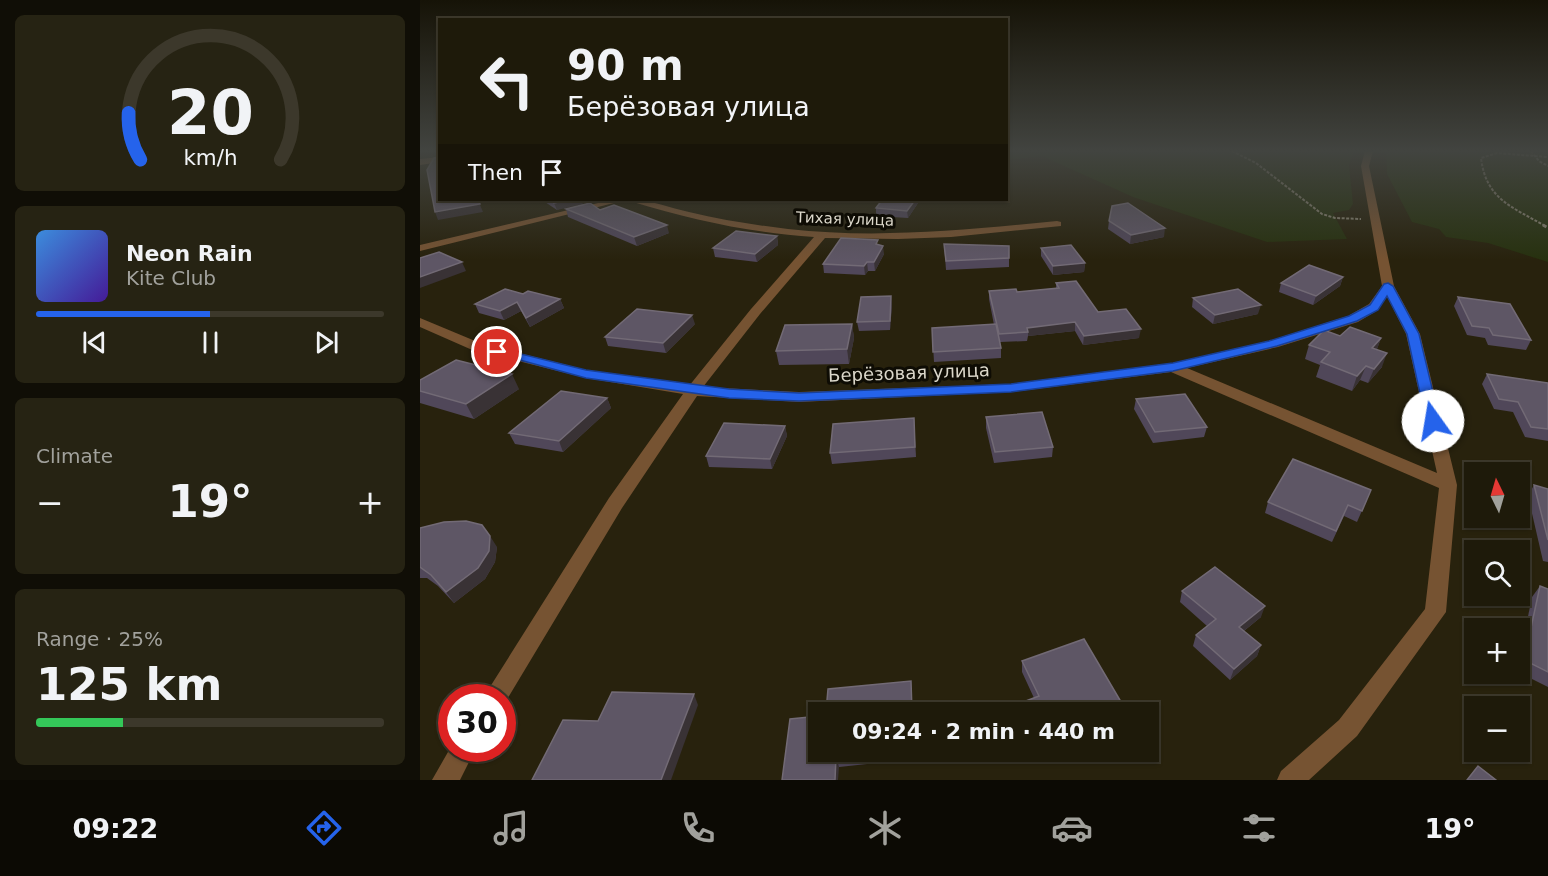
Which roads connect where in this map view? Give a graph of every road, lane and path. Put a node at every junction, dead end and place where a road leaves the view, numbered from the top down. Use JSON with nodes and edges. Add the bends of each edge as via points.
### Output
{"nodes":[{"id":1,"x":1288,"y":187,"type":"edge"},
{"id":2,"x":1368,"y":187,"type":"edge"},
{"id":3,"x":1491,"y":187,"type":"edge"},
{"id":4,"x":617,"y":201,"type":"edge"},
{"id":5,"x":640,"y":201,"type":"edge"},
{"id":6,"x":1373,"y":219,"type":"junction"},
{"id":7,"x":1057,"y":224,"type":"dead end"},
{"id":8,"x":1548,"y":228,"type":"edge"},
{"id":9,"x":822,"y":236,"type":"junction"},
{"id":10,"x":420,"y":248,"type":"edge"},
{"id":11,"x":1388,"y":286,"type":"junction"},
{"id":12,"x":420,"y":322,"type":"edge"},
{"id":13,"x":1173,"y":367,"type":"junction"},
{"id":14,"x":693,"y":391,"type":"junction"},
{"id":15,"x":1448,"y":486,"type":"junction"},
{"id":16,"x":504,"y":684,"type":"edge"},
{"id":17,"x":456,"y":762,"type":"edge"},
{"id":18,"x":445,"y":780,"type":"edge"},
{"id":19,"x":1290,"y":780,"type":"edge"}],
"edges":[{"from":1,"to":6,"type":"path","via":[[1322,214]]},
{"from":2,"to":6,"type":"street"},
{"from":3,"to":8,"type":"path","via":[[1512,210]]},
{"from":4,"to":10,"type":"street"},
{"from":5,"to":9,"type":"street","name":"Тихая улица","via":[[690,215]]},
{"from":6,"to":11,"type":"street"},
{"from":7,"to":9,"type":"street","name":"Тихая улица","via":[[922,236]]},
{"from":9,"to":14,"type":"street","via":[[775,287]]},
{"from":11,"to":13,"type":"street","name":"Берёзовая улица","via":[[1374,307],[1353,319],[1273,344]]},
{"from":11,"to":15,"type":"street","via":[[1413,334]]},
{"from":12,"to":14,"type":"street","name":"Берёзовая улица","via":[[475,346],[586,374]]},
{"from":13,"to":14,"type":"street","name":"Берёзовая улица","via":[[1011,388],[799,397]]},
{"from":13,"to":15,"type":"street"},
{"from":14,"to":16,"type":"street","via":[[610,513]]},
{"from":15,"to":19,"type":"street","via":[[1435,612],[1348,728]]},
{"from":17,"to":18,"type":"street"}]}
